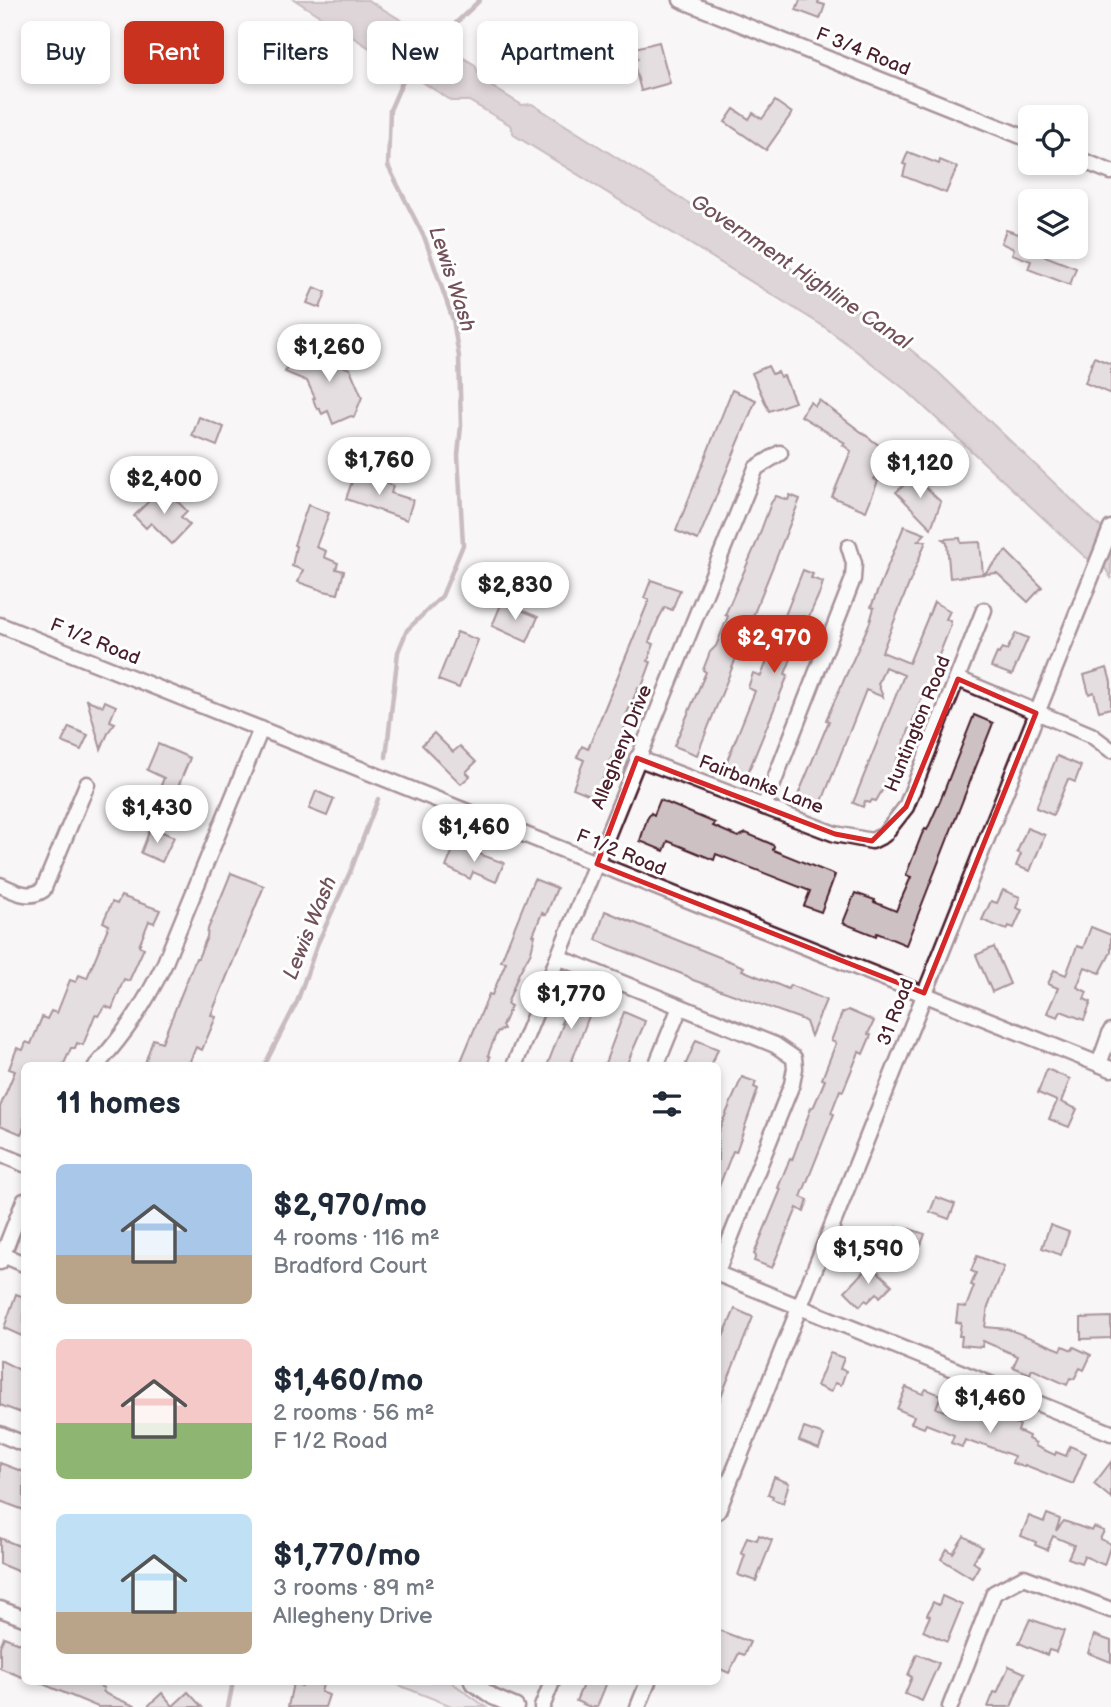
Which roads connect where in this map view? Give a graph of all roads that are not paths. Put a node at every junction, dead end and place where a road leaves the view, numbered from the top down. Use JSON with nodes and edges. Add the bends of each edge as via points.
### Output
{"nodes":[{"id":1,"x":681,"y":0,"type":"edge"},
{"id":2,"x":1018,"y":135,"type":"edge"},
{"id":3,"x":1088,"y":163,"type":"edge"},
{"id":4,"x":1111,"y":172,"type":"edge"},
{"id":5,"x":780,"y":453,"type":"dead end"},
{"id":6,"x":1110,"y":531,"type":"edge"},
{"id":7,"x":849,"y":547,"type":"dead end"},
{"id":8,"x":984,"y":610,"type":"dead end"},
{"id":9,"x":0,"y":625,"type":"edge"},
{"id":10,"x":958,"y":679,"type":"junction"},
{"id":11,"x":1036,"y":713,"type":"junction"},
{"id":12,"x":261,"y":729,"type":"junction"},
{"id":13,"x":1111,"y":750,"type":"edge"},
{"id":14,"x":637,"y":758,"type":"junction"},
{"id":15,"x":87,"y":784,"type":"dead end"},
{"id":16,"x":764,"y":807,"type":"junction"},
{"id":17,"x":872,"y":841,"type":"joint"},
{"id":18,"x":597,"y":864,"type":"junction"},
{"id":19,"x":0,"y":885,"type":"edge"},
{"id":20,"x":558,"y":957,"type":"junction"},
{"id":21,"x":924,"y":993,"type":"junction"},
{"id":22,"x":680,"y":1007,"type":"junction"},
{"id":23,"x":1111,"y":1031,"type":"edge"},
{"id":24,"x":100,"y":1062,"type":"edge"},
{"id":25,"x":516,"y":1062,"type":"edge"},
{"id":26,"x":658,"y":1062,"type":"edge"},
{"id":27,"x":1105,"y":1066,"type":"edge"},
{"id":28,"x":0,"y":1154,"type":"edge"},
{"id":29,"x":21,"y":1163,"type":"edge"},
{"id":30,"x":21,"y":1208,"type":"edge"},
{"id":31,"x":1,"y":1258,"type":"edge"},
{"id":32,"x":21,"y":1263,"type":"edge"},
{"id":33,"x":721,"y":1263,"type":"edge"},
{"id":34,"x":721,"y":1272,"type":"edge"},
{"id":35,"x":800,"y":1308,"type":"junction"},
{"id":36,"x":1111,"y":1433,"type":"edge"},
{"id":37,"x":0,"y":1434,"type":"edge"},
{"id":38,"x":21,"y":1443,"type":"edge"},
{"id":39,"x":721,"y":1504,"type":"edge"},
{"id":40,"x":0,"y":1609,"type":"edge"},
{"id":41,"x":1111,"y":1610,"type":"edge"},
{"id":42,"x":21,"y":1617,"type":"edge"},
{"id":43,"x":476,"y":1685,"type":"edge"},
{"id":44,"x":551,"y":1685,"type":"edge"},
{"id":45,"x":647,"y":1685,"type":"edge"},
{"id":46,"x":516,"y":1707,"type":"edge"},
{"id":47,"x":542,"y":1707,"type":"edge"},
{"id":48,"x":638,"y":1707,"type":"edge"},
{"id":49,"x":950,"y":1707,"type":"edge"}],
"edges":[{"from":1,"to":2,"type":"street","name":"F 3/4 Road"},
{"from":3,"to":4,"type":"street"},
{"from":5,"to":14,"type":"street","name":"Allegheny Drive","via":[[756,468]]},
{"from":6,"to":11,"type":"street","name":"31 Road"},
{"from":7,"to":16,"type":"street","via":[[855,563],[853,579]]},
{"from":8,"to":10,"type":"street","name":"Huntington Road"},
{"from":9,"to":12,"type":"street","name":"F 1/2 Road"},
{"from":10,"to":11,"type":"street"},
{"from":10,"to":17,"type":"street","name":"Huntington Road","via":[[906,807],[884,835]]},
{"from":11,"to":13,"type":"street","via":[[1091,735]]},
{"from":11,"to":21,"type":"street","name":"31 Road"},
{"from":12,"to":18,"type":"street","name":"F 1/2 Road"},
{"from":12,"to":24,"type":"street","via":[[164,965],[125,1034]]},
{"from":14,"to":16,"type":"street","name":"Fairbanks Lane"},
{"from":14,"to":18,"type":"street","name":"Allegheny Drive"},
{"from":15,"to":19,"type":"street","via":[[43,890],[27,896]]},
{"from":16,"to":17,"type":"street","name":"Fairbanks Lane","via":[[835,834]]},
{"from":18,"to":20,"type":"street","name":"Allegheny Drive"},
{"from":18,"to":21,"type":"street","name":"F 1/2 Road"},
{"from":20,"to":22,"type":"street"},
{"from":20,"to":25,"type":"street","name":"Allegheny Drive"},
{"from":21,"to":27,"type":"street","name":"F 1/2 Road"},
{"from":21,"to":35,"type":"street","name":"31 Road"},
{"from":22,"to":26,"type":"street"},
{"from":22,"to":33,"type":"street","via":[[775,1045],[794,1058],[792,1084]]},
{"from":23,"to":27,"type":"street"},
{"from":28,"to":29,"type":"street"},
{"from":30,"to":31,"type":"street"},
{"from":31,"to":32,"type":"street"},
{"from":34,"to":35,"type":"street"},
{"from":35,"to":36,"type":"street"},
{"from":35,"to":39,"type":"street","name":"31 Road"},
{"from":37,"to":38,"type":"street"},
{"from":40,"to":42,"type":"street"},
{"from":41,"to":49,"type":"street","via":[[1024,1577],[994,1592]]},
{"from":43,"to":46,"type":"street"},
{"from":44,"to":47,"type":"street"},
{"from":45,"to":48,"type":"street"}]}
